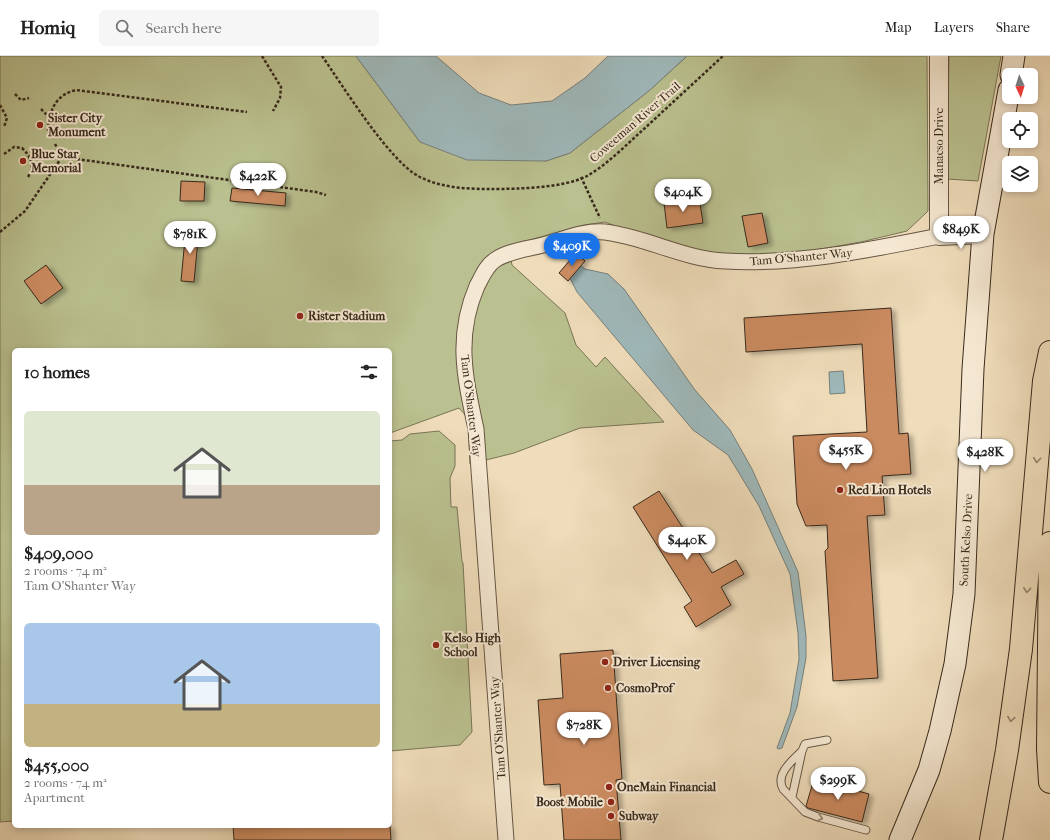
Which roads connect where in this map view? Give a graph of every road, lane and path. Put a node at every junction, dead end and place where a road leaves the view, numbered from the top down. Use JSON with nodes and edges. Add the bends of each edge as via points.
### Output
{"nodes":[{"id":1,"x":262,"y":56,"type":"edge"},
{"id":2,"x":322,"y":56,"type":"edge"},
{"id":3,"x":723,"y":56,"type":"edge"},
{"id":4,"x":939,"y":56,"type":"edge"},
{"id":5,"x":1014,"y":56,"type":"edge"},
{"id":6,"x":1012,"y":68,"type":"edge"},
{"id":7,"x":15,"y":94,"type":"dead end"},
{"id":8,"x":29,"y":98,"type":"dead end"},
{"id":9,"x":1006,"y":104,"type":"edge"},
{"id":10,"x":0,"y":105,"type":"edge"},
{"id":11,"x":41,"y":110,"type":"dead end"},
{"id":12,"x":273,"y":111,"type":"dead end"},
{"id":13,"x":246,"y":112,"type":"dead end"},
{"id":14,"x":49,"y":117,"type":"junction"},
{"id":15,"x":4,"y":127,"type":"dead end"},
{"id":16,"x":48,"y":131,"type":"dead end"},
{"id":17,"x":55,"y":144,"type":"dead end"},
{"id":18,"x":4,"y":154,"type":"dead end"},
{"id":19,"x":62,"y":157,"type":"junction"},
{"id":20,"x":28,"y":177,"type":"dead end"},
{"id":21,"x":581,"y":177,"type":"junction"},
{"id":22,"x":326,"y":196,"type":"dead end"},
{"id":23,"x":604,"y":220,"type":"dead end"},
{"id":24,"x":0,"y":232,"type":"edge"},
{"id":25,"x":983,"y":234,"type":"junction"},
{"id":26,"x":939,"y":236,"type":"junction"},
{"id":27,"x":1050,"y":352,"type":"edge"},
{"id":28,"x":1050,"y":544,"type":"edge"},
{"id":29,"x":826,"y":740,"type":"dead end"},
{"id":30,"x":802,"y":751,"type":"junction"},
{"id":31,"x":1050,"y":782,"type":"edge"},
{"id":32,"x":792,"y":797,"type":"junction"},
{"id":33,"x":866,"y":830,"type":"dead end"},
{"id":34,"x":506,"y":840,"type":"edge"},
{"id":35,"x":900,"y":840,"type":"edge"},
{"id":36,"x":991,"y":840,"type":"edge"}],
"edges":[{"from":1,"to":12,"type":"path","via":[[281,87],[280,98]]},
{"from":2,"to":21,"type":"path","name":"Coweeman River Trail","via":[[374,130],[399,161],[417,176],[438,184],[467,189],[539,187]]},
{"from":3,"to":21,"type":"path","name":"Coweeman River Trail","via":[[630,142],[586,176]]},
{"from":4,"to":26,"type":"street","name":"Manacso Drive"},
{"from":5,"to":6,"type":"main road"},
{"from":7,"to":8,"type":"path","via":[[21,100]]},
{"from":9,"to":25,"type":"main road","name":"South Kelso Drive"},
{"from":10,"to":15,"type":"path","via":[[7,118]]},
{"from":11,"to":14,"type":"path"},
{"from":13,"to":14,"type":"path","via":[[76,90],[63,95],[54,104]]},
{"from":14,"to":16,"type":"path"},
{"from":17,"to":19,"type":"path"},
{"from":18,"to":20,"type":"path","via":[[14,147],[22,148],[31,159]]},
{"from":19,"to":22,"type":"path","via":[[316,192]]},
{"from":19,"to":24,"type":"path","via":[[25,211]]},
{"from":21,"to":23,"type":"path","via":[[600,218]]},
{"from":25,"to":26,"type":"street","name":"Tam O'Shanter Way"},
{"from":25,"to":35,"type":"main road","name":"South Kelso Drive","via":[[964,594],[955,664],[929,770]]},
{"from":26,"to":34,"type":"street","name":"Tam O'Shanter Way","via":[[854,252],[758,262],[690,257],[604,232],[584,234],[510,254],[495,260],[487,268],[471,300],[464,336],[463,362],[476,429]]},
{"from":27,"to":36,"type":"highway","one_way":true,"via":[[1044,381],[1020,657]]},
{"from":28,"to":31,"type":"highway"},
{"from":29,"to":30,"type":"lane","via":[[805,744]]},
{"from":30,"to":32,"type":"lane"},
{"from":30,"to":32,"type":"lane","via":[[781,775],[781,785]]},
{"from":32,"to":33,"type":"lane","one_way":true,"via":[[805,812]]}]}
